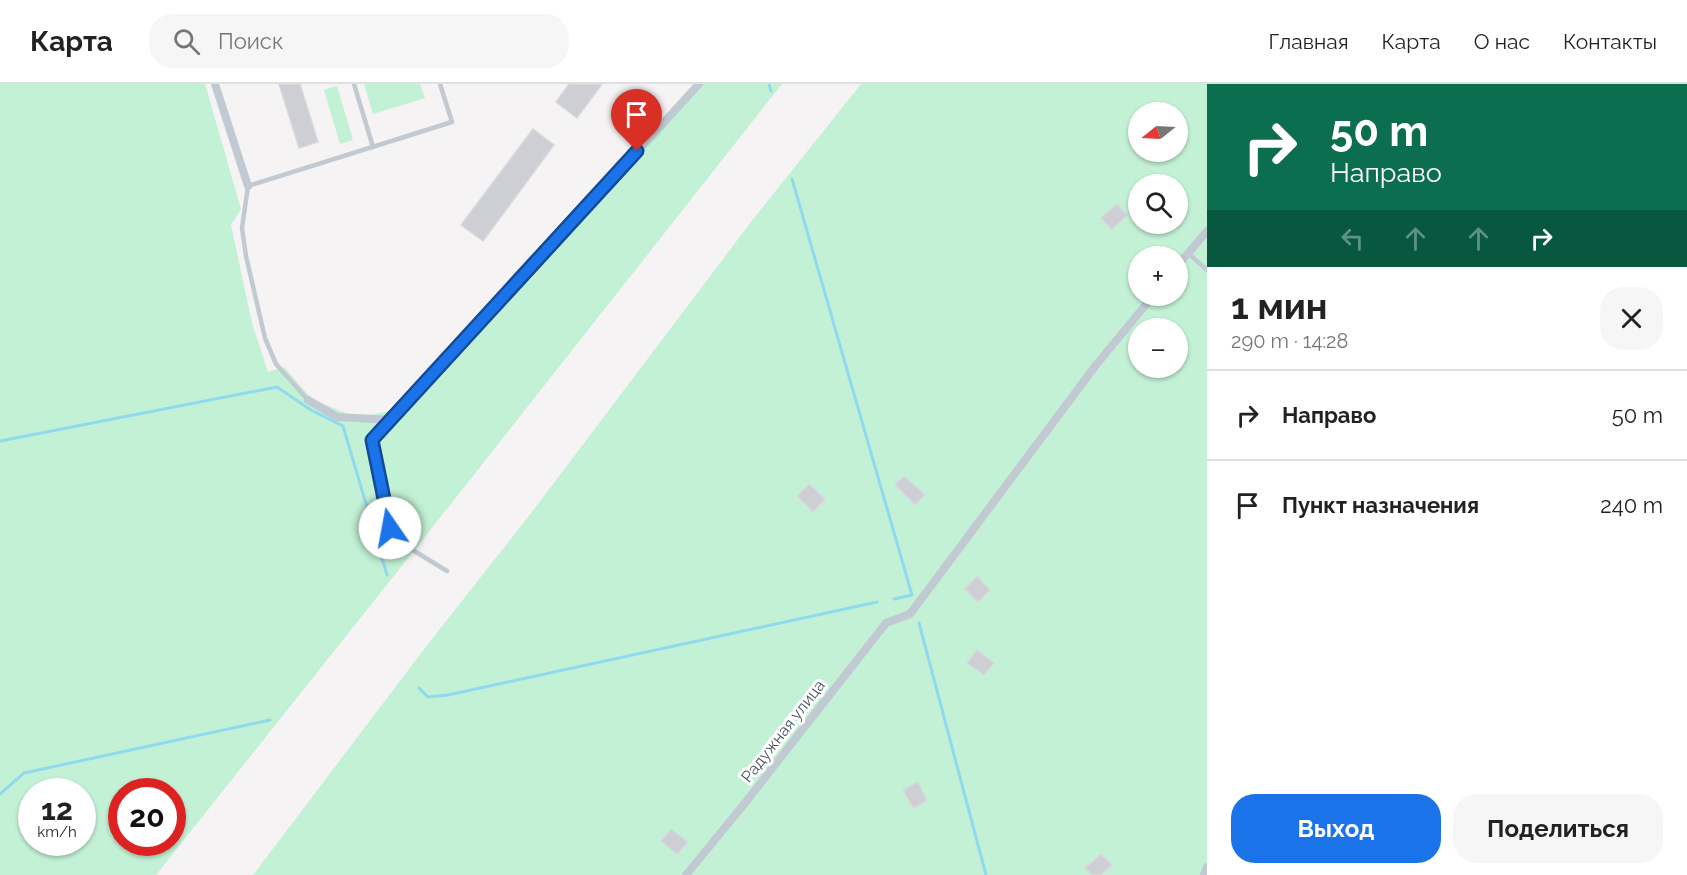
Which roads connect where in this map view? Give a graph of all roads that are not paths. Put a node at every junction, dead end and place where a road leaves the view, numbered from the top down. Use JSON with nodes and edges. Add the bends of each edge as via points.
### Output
{"nodes":[{"id":1,"x":215,"y":84,"type":"edge"},
{"id":2,"x":354,"y":84,"type":"edge"},
{"id":3,"x":440,"y":84,"type":"edge"},
{"id":4,"x":699,"y":84,"type":"edge"},
{"id":5,"x":373,"y":147,"type":"junction"},
{"id":6,"x":248,"y":186,"type":"junction"},
{"id":7,"x":1207,"y":231,"type":"edge"},
{"id":8,"x":1188,"y":253,"type":"joint"},
{"id":9,"x":1207,"y":270,"type":"edge"},
{"id":10,"x":1145,"y":306,"type":"edge"},
{"id":11,"x":308,"y":400,"type":"joint"},
{"id":12,"x":391,"y":420,"type":"junction"},
{"id":13,"x":447,"y":571,"type":"dead end"},
{"id":14,"x":1207,"y":867,"type":"edge"},
{"id":15,"x":686,"y":875,"type":"edge"},
{"id":16,"x":1204,"y":875,"type":"edge"}],
"edges":[{"from":1,"to":6,"type":"street"},
{"from":2,"to":5,"type":"lane"},
{"from":3,"to":5,"type":"lane","via":[[452,122]]},
{"from":4,"to":12,"type":"street"},
{"from":5,"to":6,"type":"lane"},
{"from":6,"to":11,"type":"lane","via":[[242,228],[265,338],[276,364]]},
{"from":7,"to":8,"type":"street"},
{"from":8,"to":9,"type":"lane"},
{"from":10,"to":15,"type":"street","name":"Радужная улица","via":[[1096,365],[910,614],[886,623]]},
{"from":11,"to":12,"type":"street","via":[[337,417]]},
{"from":12,"to":13,"type":"lane","via":[[372,440],[390,528],[406,546]]},
{"from":14,"to":16,"type":"street"}]}
